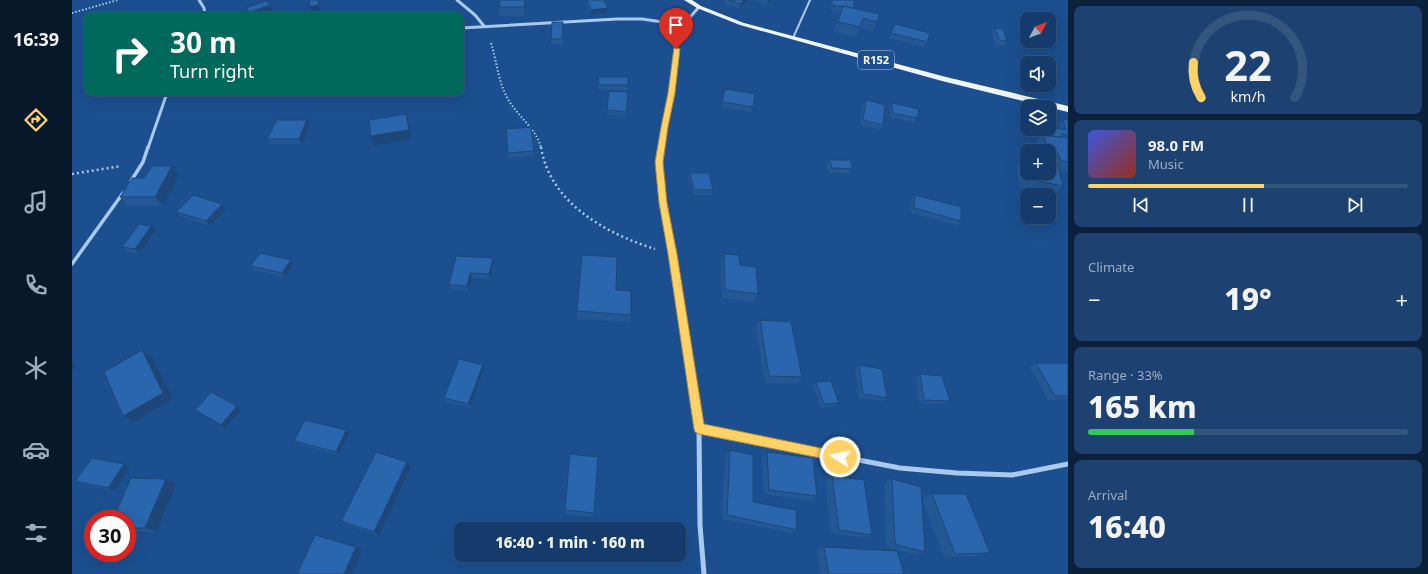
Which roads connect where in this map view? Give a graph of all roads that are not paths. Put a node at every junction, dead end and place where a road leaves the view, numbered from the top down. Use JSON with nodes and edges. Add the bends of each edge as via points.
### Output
{"nodes":[{"id":1,"x":199,"y":0,"type":"edge"},
{"id":2,"x":457,"y":0,"type":"edge"},
{"id":3,"x":687,"y":0,"type":"edge"},
{"id":4,"x":810,"y":0,"type":"edge"},
{"id":5,"x":699,"y":7,"type":"junction"},
{"id":6,"x":205,"y":12,"type":"edge"},
{"id":7,"x":683,"y":25,"type":"junction"},
{"id":8,"x":484,"y":26,"type":"junction"},
{"id":9,"x":464,"y":28,"type":"edge"},
{"id":10,"x":792,"y":38,"type":"junction"},
{"id":11,"x":166,"y":96,"type":"edge"},
{"id":12,"x":1068,"y":109,"type":"edge"},
{"id":13,"x":72,"y":264,"type":"edge"},
{"id":14,"x":699,"y":429,"type":"junction"},
{"id":15,"x":1068,"y":464,"type":"edge"},
{"id":16,"x":704,"y":574,"type":"edge"}],
"edges":[{"from":1,"to":6,"type":"street"},
{"from":2,"to":8,"type":"street"},
{"from":3,"to":5,"type":"main road","number":"R152"},
{"from":4,"to":10,"type":"lane"},
{"from":5,"to":7,"type":"street"},
{"from":5,"to":10,"type":"main road","number":"R152","via":[[742,24]]},
{"from":7,"to":8,"type":"street","via":[[642,19],[617,19]]},
{"from":7,"to":14,"type":"street","via":[[677,39],[672,93],[659,162],[663,203]]},
{"from":8,"to":9,"type":"street"},
{"from":10,"to":12,"type":"main road","number":"R152"},
{"from":11,"to":13,"type":"street","via":[[143,162]]},
{"from":14,"to":15,"type":"street","via":[[900,468],[1012,475]]},
{"from":14,"to":16,"type":"street","via":[[700,524]]}]}
